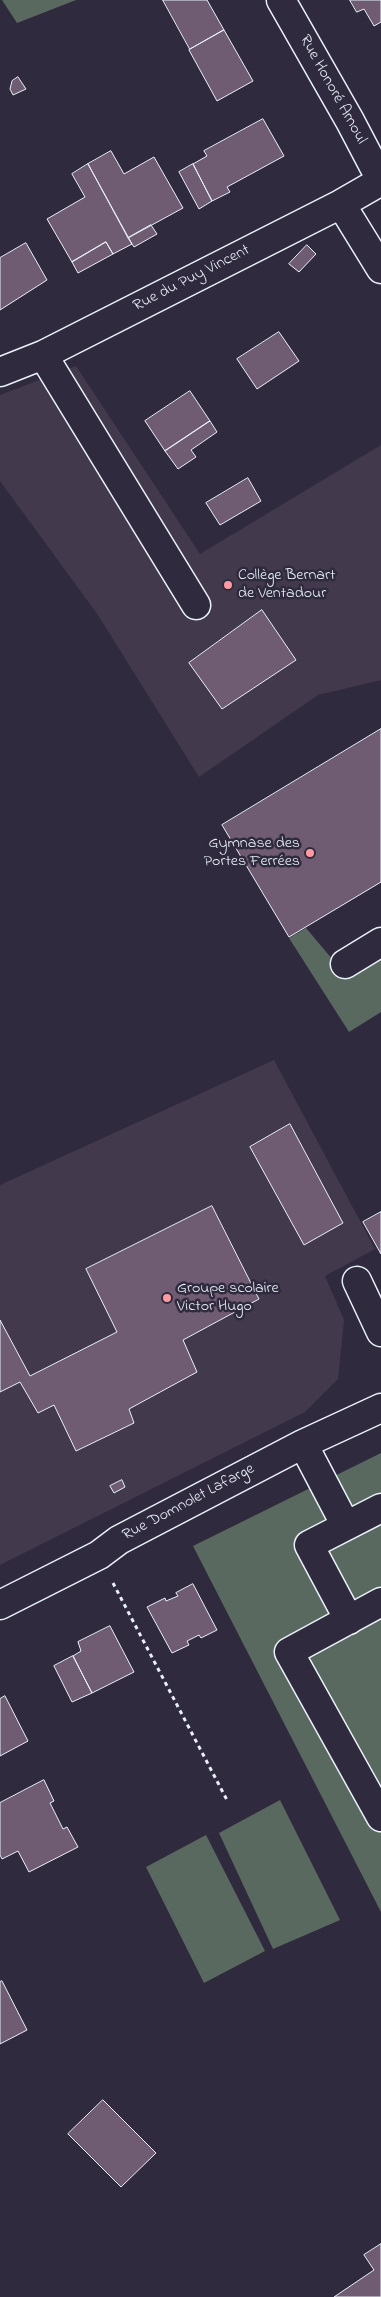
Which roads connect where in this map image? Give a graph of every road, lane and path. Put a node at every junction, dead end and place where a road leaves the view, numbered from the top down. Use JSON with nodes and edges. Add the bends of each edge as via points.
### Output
{"nodes":[{"id":1,"x":282,"y":0,"type":"edge"},
{"id":2,"x":381,"y":181,"type":"edge"},
{"id":3,"x":341,"y":204,"type":"junction"},
{"id":4,"x":381,"y":270,"type":"edge"},
{"id":5,"x":43,"y":355,"type":"junction"},
{"id":6,"x":0,"y":372,"type":"edge"},
{"id":7,"x":196,"y":605,"type":"dead end"},
{"id":8,"x":381,"y":942,"type":"edge"},
{"id":9,"x":345,"y":964,"type":"dead end"},
{"id":10,"x":357,"y":1281,"type":"dead end"},
{"id":11,"x":381,"y":1332,"type":"edge"},
{"id":12,"x":381,"y":1408,"type":"edge"},
{"id":13,"x":303,"y":1444,"type":"junction"},
{"id":14,"x":381,"y":1508,"type":"edge"},
{"id":15,"x":346,"y":1526,"type":"junction"},
{"id":16,"x":99,"y":1555,"type":"junction"},
{"id":17,"x":381,"y":1602,"type":"edge"},
{"id":18,"x":0,"y":1605,"type":"edge"},
{"id":19,"x":349,"y":1620,"type":"junction"},
{"id":20,"x":228,"y":1802,"type":"dead end"},
{"id":21,"x":381,"y":1817,"type":"edge"}],
"edges":[{"from":1,"to":2,"type":"street","name":"Rue Honoré Arnoul"},
{"from":2,"to":3,"type":"street","name":"Rue du Puy Vincent"},
{"from":3,"to":4,"type":"street"},
{"from":3,"to":5,"type":"street","name":"Rue du Puy Vincent"},
{"from":5,"to":6,"type":"street","name":"Rue du Puy Vincent"},
{"from":5,"to":7,"type":"street"},
{"from":8,"to":9,"type":"street"},
{"from":10,"to":11,"type":"street"},
{"from":12,"to":13,"type":"street","name":"Rue Domnolet Lafarge"},
{"from":13,"to":15,"type":"street"},
{"from":13,"to":16,"type":"street","name":"Rue Domnolet Lafarge","via":[[118,1540]]},
{"from":14,"to":15,"type":"street"},
{"from":15,"to":19,"type":"street","via":[[309,1545]]},
{"from":16,"to":18,"type":"street","name":"Rue Domnolet Lafarge"},
{"from":16,"to":20,"type":"path"},
{"from":17,"to":19,"type":"street"},
{"from":19,"to":21,"type":"street","via":[[289,1652]]}]}
